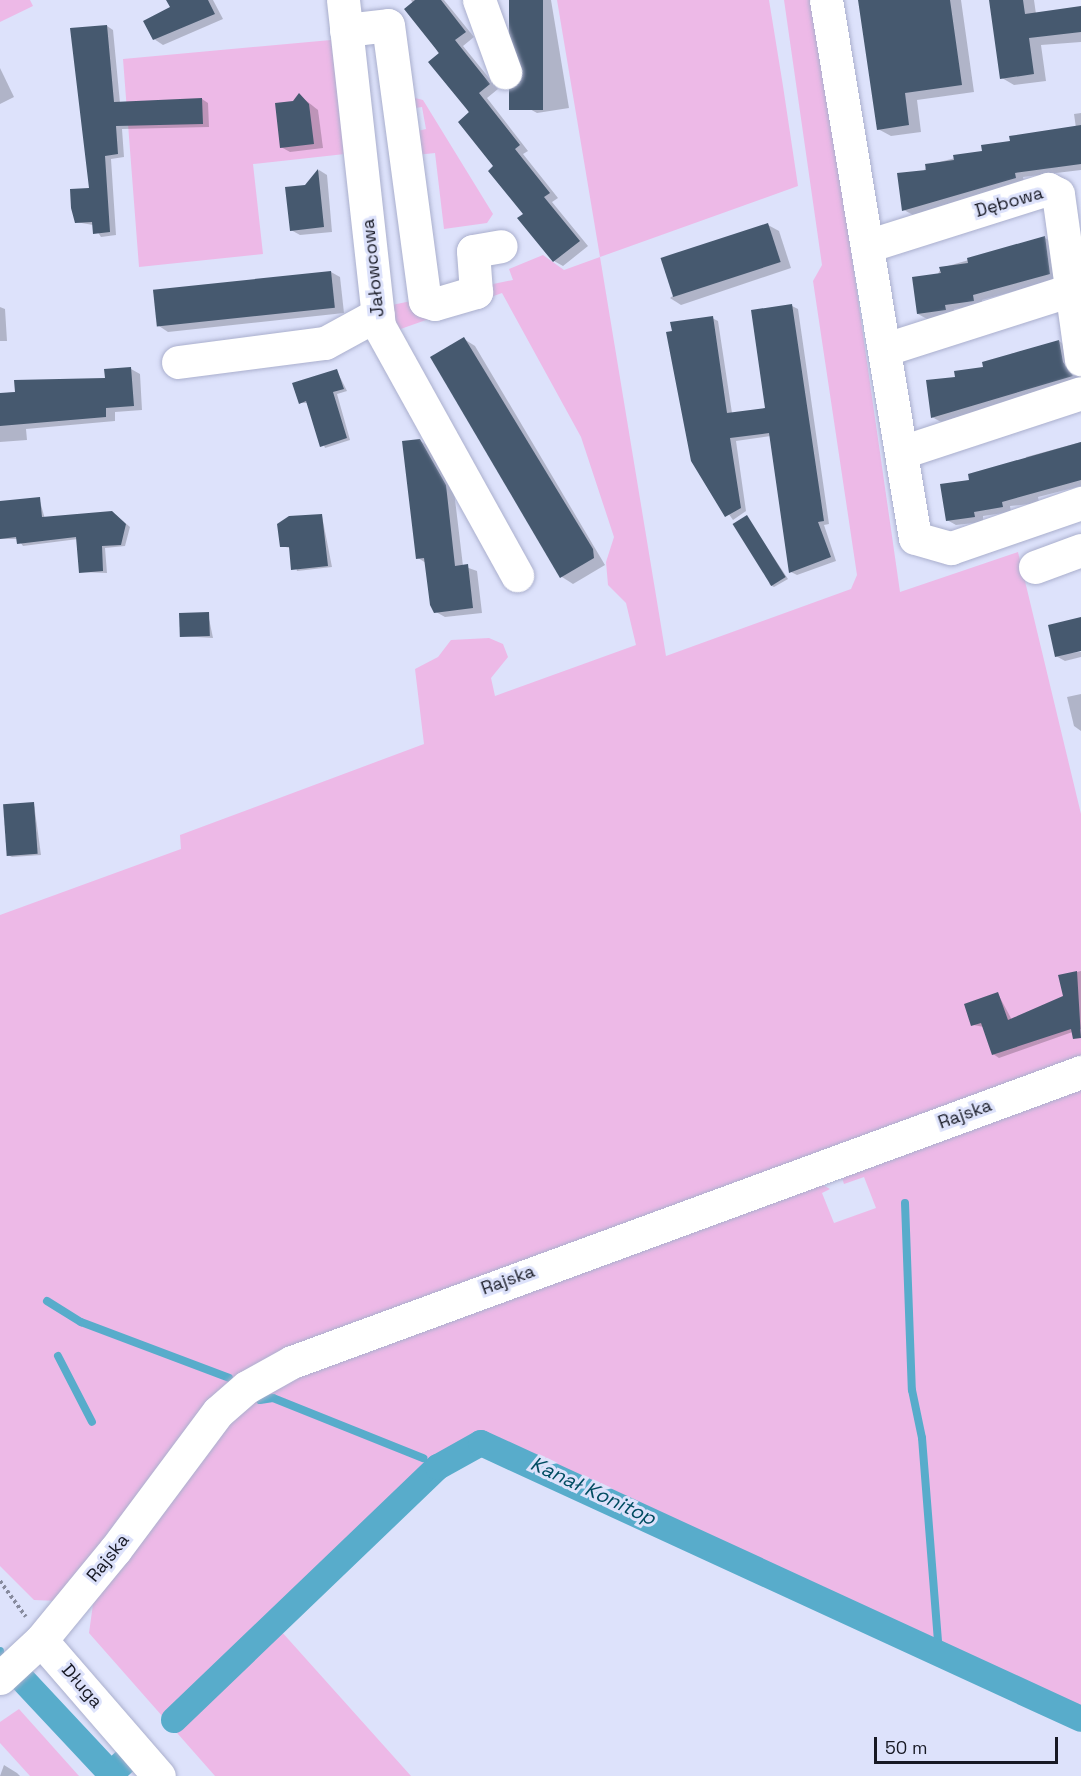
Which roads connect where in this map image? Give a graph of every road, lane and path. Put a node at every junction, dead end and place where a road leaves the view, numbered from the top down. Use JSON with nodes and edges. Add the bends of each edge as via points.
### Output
{"nodes":[{"id":1,"x":479,"y":0,"type":"edge"},
{"id":2,"x":826,"y":0,"type":"edge"},
{"id":3,"x":384,"y":12,"type":"edge"},
{"id":4,"x":345,"y":15,"type":"edge"},
{"id":5,"x":506,"y":72,"type":"dead end"},
{"id":6,"x":501,"y":246,"type":"dead end"},
{"id":7,"x":867,"y":246,"type":"junction"},
{"id":8,"x":1071,"y":290,"type":"junction"},
{"id":9,"x":378,"y":314,"type":"junction"},
{"id":10,"x":886,"y":349,"type":"junction"},
{"id":11,"x":1081,"y":359,"type":"edge"},
{"id":12,"x":178,"y":362,"type":"dead end"},
{"id":13,"x":1081,"y":393,"type":"edge"},
{"id":14,"x":902,"y":452,"type":"junction"},
{"id":15,"x":1081,"y":503,"type":"edge"},
{"id":16,"x":1081,"y":550,"type":"edge"},
{"id":17,"x":1035,"y":567,"type":"dead end"},
{"id":18,"x":517,"y":575,"type":"dead end"},
{"id":19,"x":1081,"y":1072,"type":"edge"},
{"id":20,"x":0,"y":1581,"type":"edge"},
{"id":21,"x":41,"y":1640,"type":"junction"},
{"id":22,"x":0,"y":1678,"type":"edge"},
{"id":23,"x":159,"y":1776,"type":"edge"}],
"edges":[{"from":1,"to":5,"type":"street"},
{"from":2,"to":7,"type":"street"},
{"from":3,"to":4,"type":"street"},
{"from":3,"to":6,"type":"street","via":[[425,301],[435,304],[476,292],[473,252]]},
{"from":4,"to":9,"type":"street","name":"Jałowcowa"},
{"from":7,"to":8,"type":"street","name":"Dębowa","via":[[1048,189],[1058,194]]},
{"from":7,"to":10,"type":"street"},
{"from":8,"to":10,"type":"street"},
{"from":8,"to":11,"type":"street","name":"Dębowa"},
{"from":9,"to":12,"type":"street","via":[[325,343]]},
{"from":9,"to":18,"type":"street","name":"Jałowcowa","via":[[379,326]]},
{"from":10,"to":14,"type":"street"},
{"from":13,"to":14,"type":"street"},
{"from":14,"to":15,"type":"street","via":[[915,538],[951,548]]},
{"from":16,"to":17,"type":"street"},
{"from":19,"to":21,"type":"street","name":"Rajska","via":[[292,1362],[218,1412]]},
{"from":20,"to":21,"type":"path"},
{"from":21,"to":22,"type":"street"},
{"from":21,"to":23,"type":"street","name":"Długa"}]}
